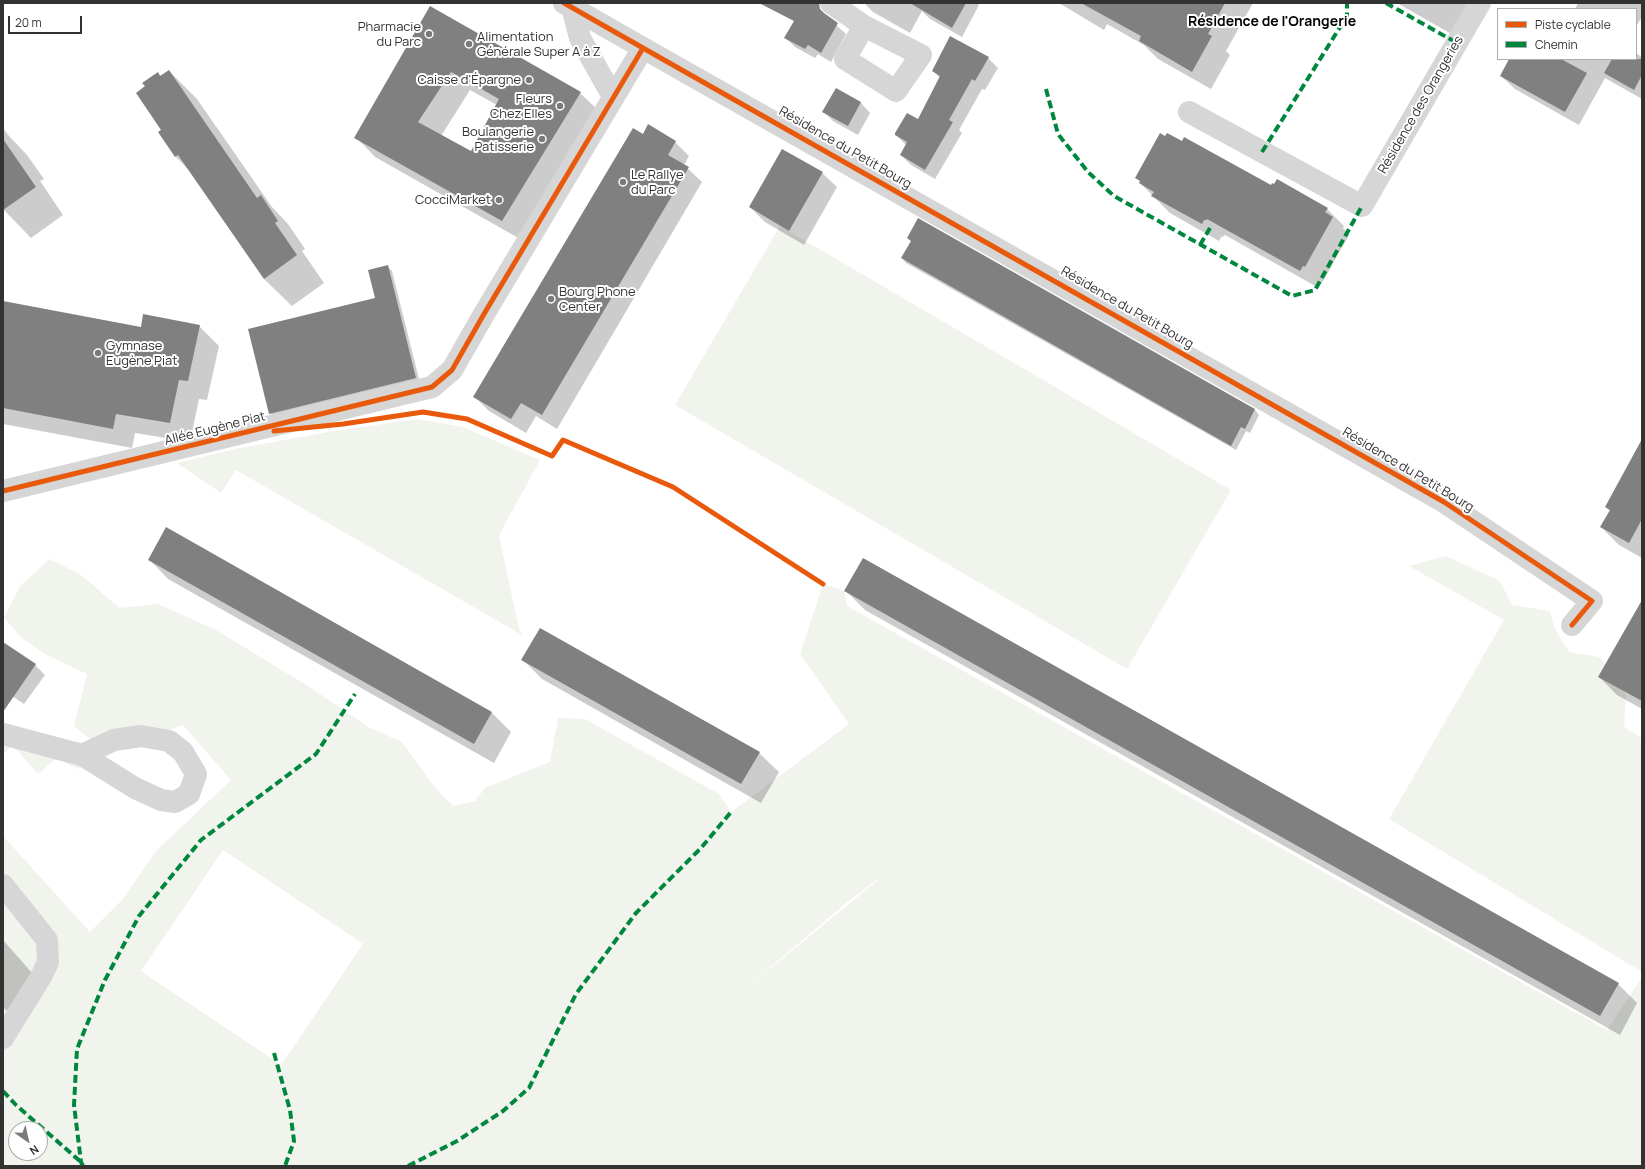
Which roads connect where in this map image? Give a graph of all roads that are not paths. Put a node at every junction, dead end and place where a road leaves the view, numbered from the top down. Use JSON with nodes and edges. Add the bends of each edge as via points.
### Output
{"nodes":[{"id":1,"x":831,"y":3,"type":"edge"},
{"id":2,"x":1480,"y":3,"type":"edge"},
{"id":3,"x":570,"y":4,"type":"edge"},
{"id":4,"x":864,"y":26,"type":"dead end"},
{"id":5,"x":643,"y":48,"type":"junction"},
{"id":6,"x":613,"y":97,"type":"junction"},
{"id":7,"x":1189,"y":112,"type":"dead end"},
{"id":8,"x":3,"y":491,"type":"edge"},
{"id":9,"x":1572,"y":625,"type":"dead end"},
{"id":10,"x":3,"y":734,"type":"edge"},
{"id":11,"x":82,"y":755,"type":"dead end"},
{"id":12,"x":3,"y":885,"type":"edge"},
{"id":13,"x":3,"y":1038,"type":"edge"}],
"edges":[{"from":1,"to":4,"type":"street"},
{"from":2,"to":7,"type":"street","name":"Résidence des Orangeries","via":[[1362,206]]},
{"from":3,"to":5,"type":"street","name":"Résidence du Petit Bourg"},
{"from":3,"to":6,"type":"street","via":[[580,38]]},
{"from":5,"to":6,"type":"street"},
{"from":5,"to":9,"type":"street","name":"Résidence du Petit Bourg","via":[[746,104],[1444,502],[1592,601]]},
{"from":6,"to":8,"type":"street","name":"Allée Eugène Piat","via":[[452,370],[432,387]]},
{"from":10,"to":11,"type":"street"},
{"from":12,"to":13,"type":"street","via":[[47,940],[48,962]]}]}
